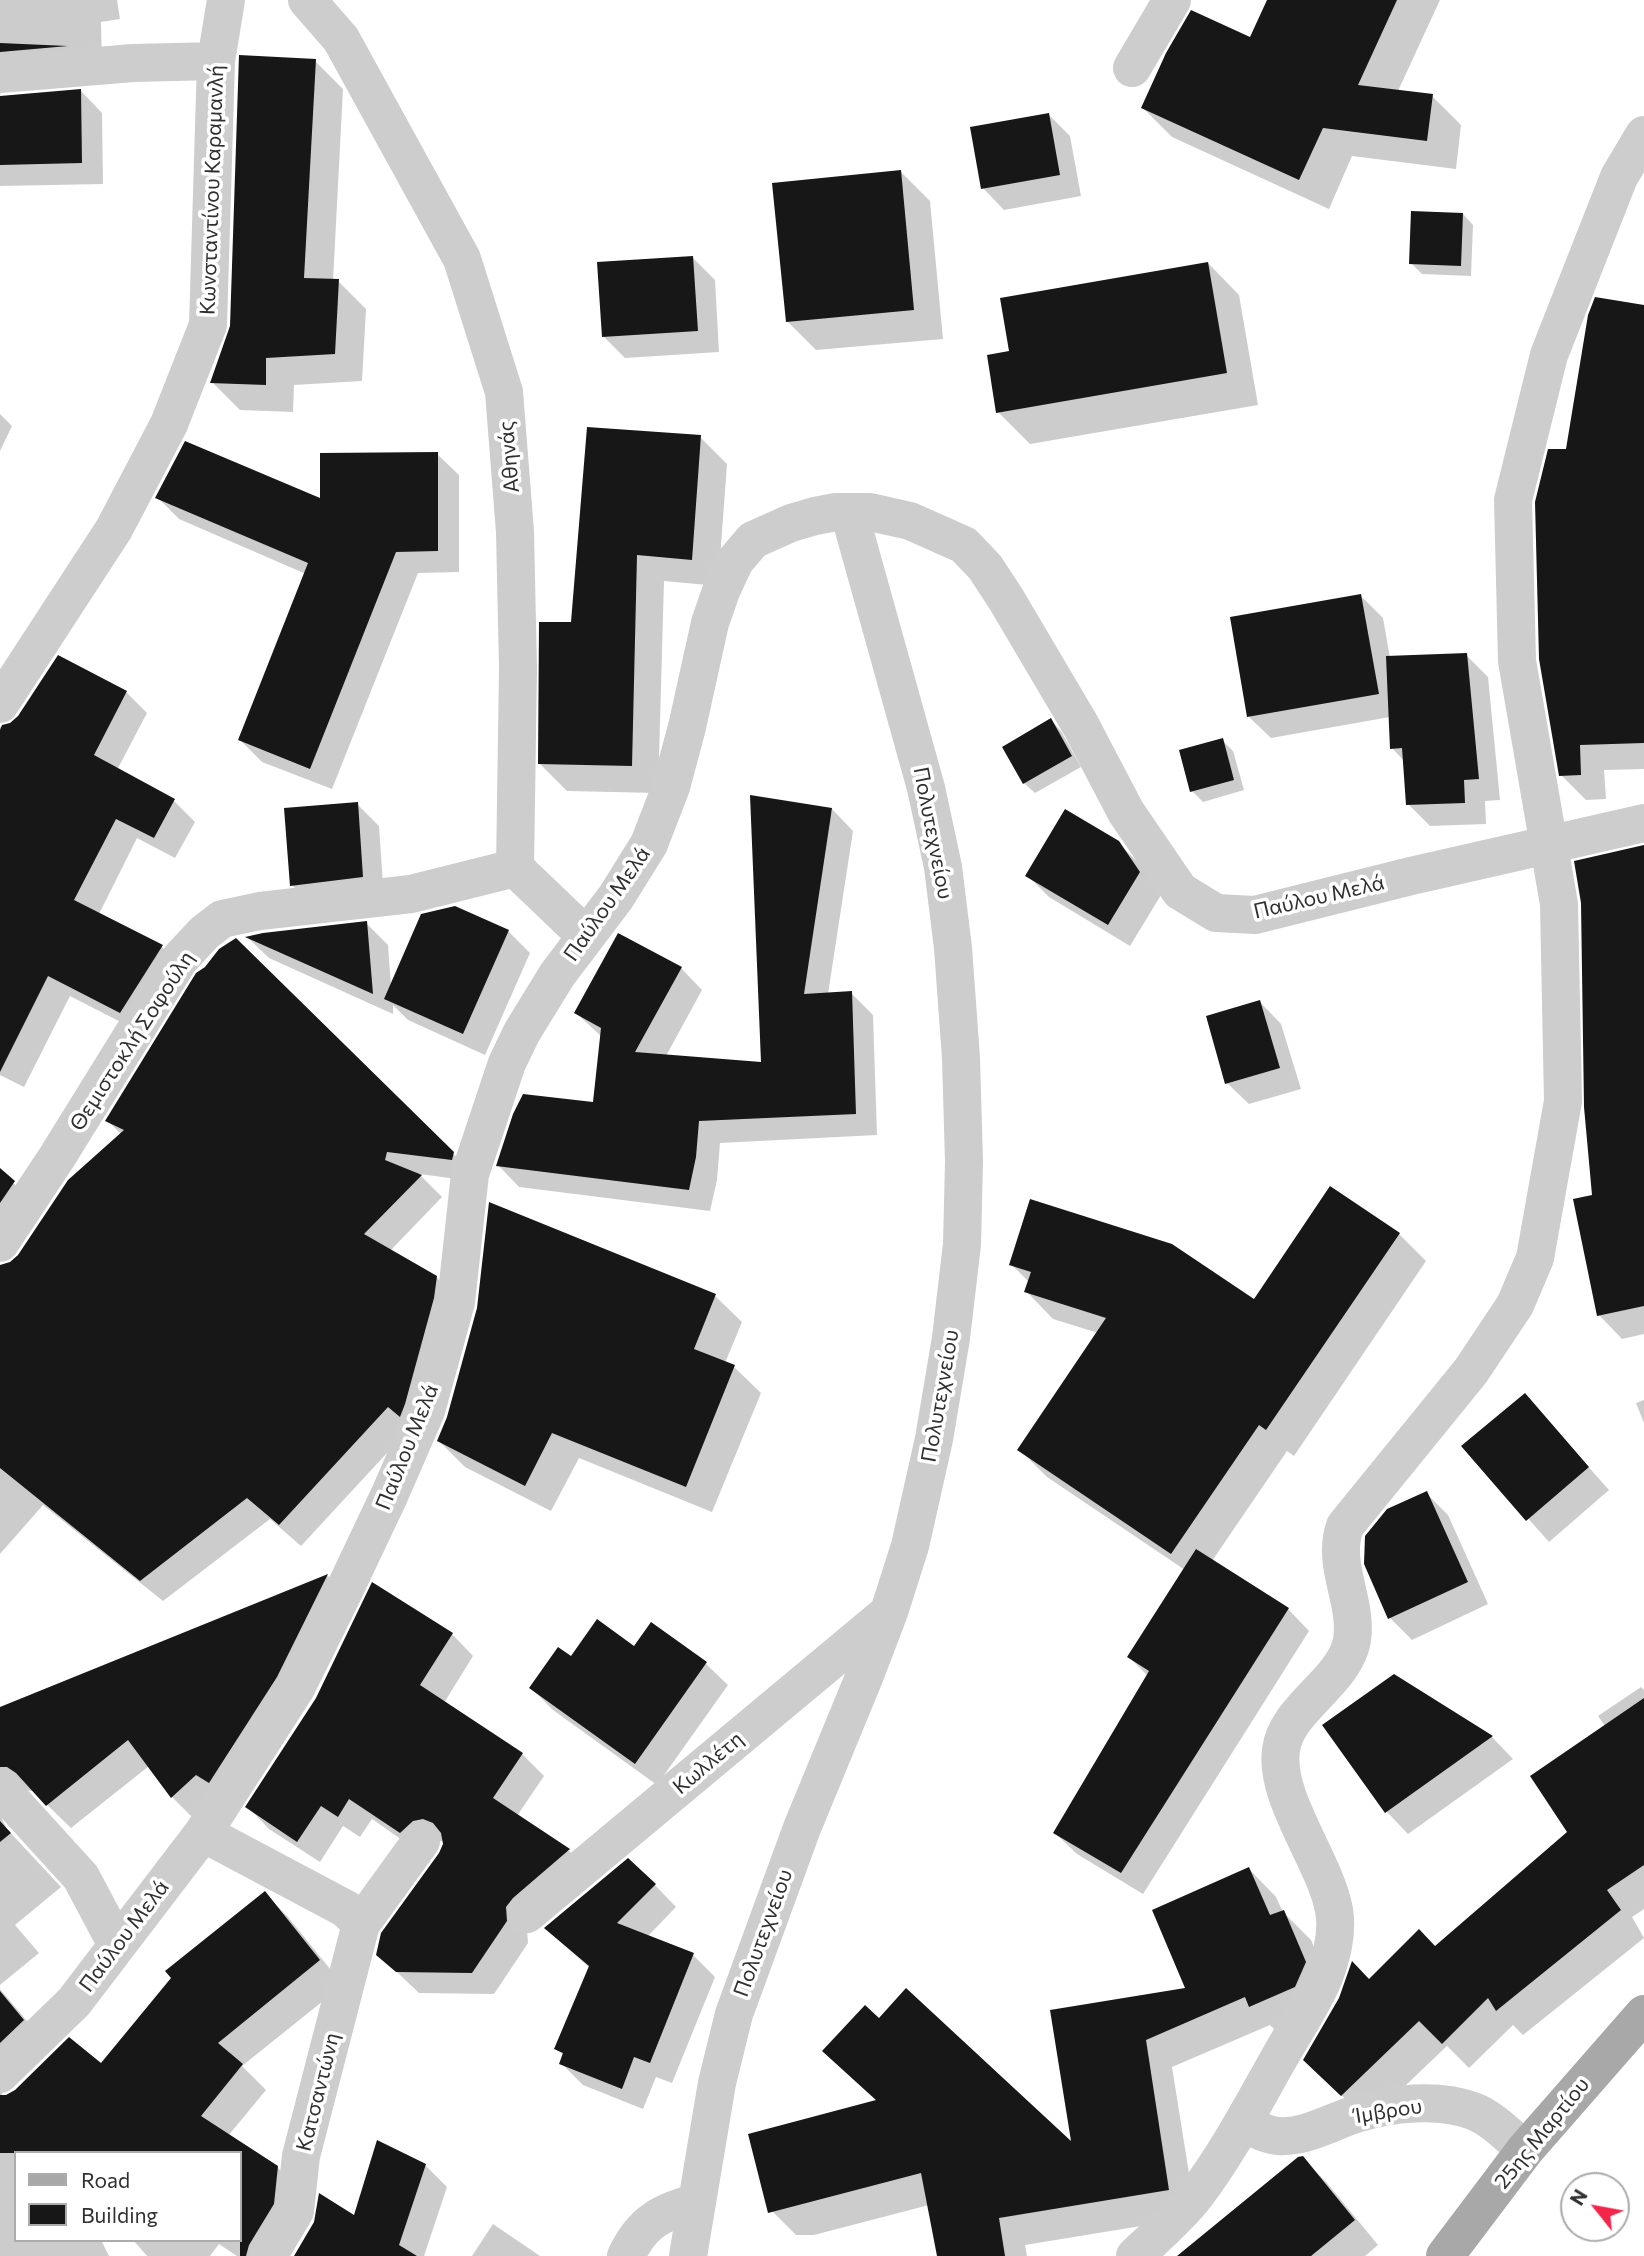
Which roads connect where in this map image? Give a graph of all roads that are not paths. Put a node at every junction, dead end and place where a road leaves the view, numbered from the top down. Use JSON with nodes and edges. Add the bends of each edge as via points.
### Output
{"nodes":[{"id":1,"x":226,"y":0,"type":"edge"},
{"id":2,"x":307,"y":0,"type":"edge"},
{"id":3,"x":1172,"y":0,"type":"edge"},
{"id":4,"x":216,"y":61,"type":"junction"},
{"id":5,"x":1132,"y":68,"type":"dead end"},
{"id":6,"x":0,"y":74,"type":"edge"},
{"id":7,"x":1644,"y":135,"type":"edge"},
{"id":8,"x":849,"y":512,"type":"junction"},
{"id":9,"x":0,"y":704,"type":"edge"},
{"id":10,"x":1644,"y":823,"type":"edge"},
{"id":11,"x":1550,"y":846,"type":"junction"},
{"id":12,"x":515,"y":868,"type":"junction"},
{"id":13,"x":586,"y":935,"type":"junction"},
{"id":14,"x":0,"y":1243,"type":"edge"},
{"id":15,"x":889,"y":1612,"type":"junction"},
{"id":16,"x":0,"y":1788,"type":"edge"},
{"id":17,"x":203,"y":1833,"type":"junction"},
{"id":18,"x":421,"y":1841,"type":"dead end"},
{"id":19,"x":527,"y":1914,"type":"dead end"},
{"id":20,"x":361,"y":1924,"type":"junction"},
{"id":21,"x":117,"y":1945,"type":"junction"},
{"id":22,"x":1644,"y":2014,"type":"edge"},
{"id":23,"x":0,"y":2074,"type":"edge"},
{"id":24,"x":1243,"y":2122,"type":"junction"},
{"id":25,"x":1525,"y":2150,"type":"junction"},
{"id":26,"x":697,"y":2202,"type":"junction"},
{"id":27,"x":268,"y":2256,"type":"edge"},
{"id":28,"x":626,"y":2256,"type":"edge"},
{"id":29,"x":688,"y":2256,"type":"edge"},
{"id":30,"x":1135,"y":2256,"type":"edge"},
{"id":31,"x":1445,"y":2256,"type":"edge"}],
"edges":[{"from":1,"to":4,"type":"street","name":"Κωνσταντίνου Καραμανλή"},
{"from":2,"to":12,"type":"street","name":"Αθηνάς","via":[[341,39],[462,259],[503,392],[518,668]]},
{"from":3,"to":5,"type":"street"},
{"from":4,"to":6,"type":"street"},
{"from":4,"to":9,"type":"street","name":"Κωνσταντίνου Καραμανλή","via":[[208,324],[169,424],[114,528]]},
{"from":7,"to":11,"type":"street","via":[[1619,177],[1549,355],[1513,500],[1517,661]]},
{"from":8,"to":11,"type":"street","name":"Παύλου Μελά","via":[[910,520],[964,545],[976,557],[1029,636],[1126,812],[1180,891],[1216,913],[1255,915]]},
{"from":8,"to":13,"type":"street","name":"Παύλου Μελά","via":[[815,516],[764,534],[735,561],[710,623],[661,816],[637,866]]},
{"from":8,"to":15,"type":"street","name":"Πολυτεχνείου","via":[[926,788],[943,867],[961,1058],[962,1244],[951,1338],[910,1546]]},
{"from":10,"to":11,"type":"street","name":"Παύλου Μελά"},
{"from":11,"to":24,"type":"street","via":[[1559,904],[1563,1101],[1535,1258],[1515,1305],[1471,1371],[1352,1515],[1340,1539],[1352,1619],[1350,1647],[1290,1727],[1280,1751],[1287,1794],[1329,1892],[1335,1934],[1316,1994]]},
{"from":12,"to":13,"type":"street"},
{"from":12,"to":14,"type":"street","name":"Θεμιστοκλή Σοφούλη","via":[[411,894],[222,919],[179,960]]},
{"from":13,"to":17,"type":"street","name":"Παύλου Μελά","via":[[522,1032],[484,1125],[470,1174],[456,1302],[426,1411],[296,1688]]},
{"from":15,"to":19,"type":"street","name":"Κωλλέτη"},
{"from":15,"to":26,"type":"street","name":"Πολυτεχνείου","via":[[734,2014]]},
{"from":16,"to":21,"type":"street","via":[[81,1877]]},
{"from":17,"to":20,"type":"street","via":[[346,1909]]},
{"from":17,"to":21,"type":"street","name":"Παύλου Μελά"},
{"from":18,"to":20,"type":"street","name":"Κατσαντώνη"},
{"from":20,"to":27,"type":"street","name":"Κατσαντώνη","via":[[301,2156],[295,2211]]},
{"from":21,"to":23,"type":"street","name":"Παύλου Μελά","via":[[74,2001]]},
{"from":22,"to":25,"type":"main road","name":"25ης Μαρτίου"},
{"from":24,"to":25,"type":"street","name":"Ίμβρου","via":[[1266,2134],[1285,2136],[1383,2108],[1411,2104],[1460,2107],[1482,2115]]},
{"from":24,"to":30,"type":"street","via":[[1193,2198]]},
{"from":25,"to":31,"type":"main road","name":"25ης Μαρτίου"},
{"from":26,"to":28,"type":"street","via":[[650,2222]]},
{"from":26,"to":29,"type":"street","name":"Πολυτεχνείου"}]}
